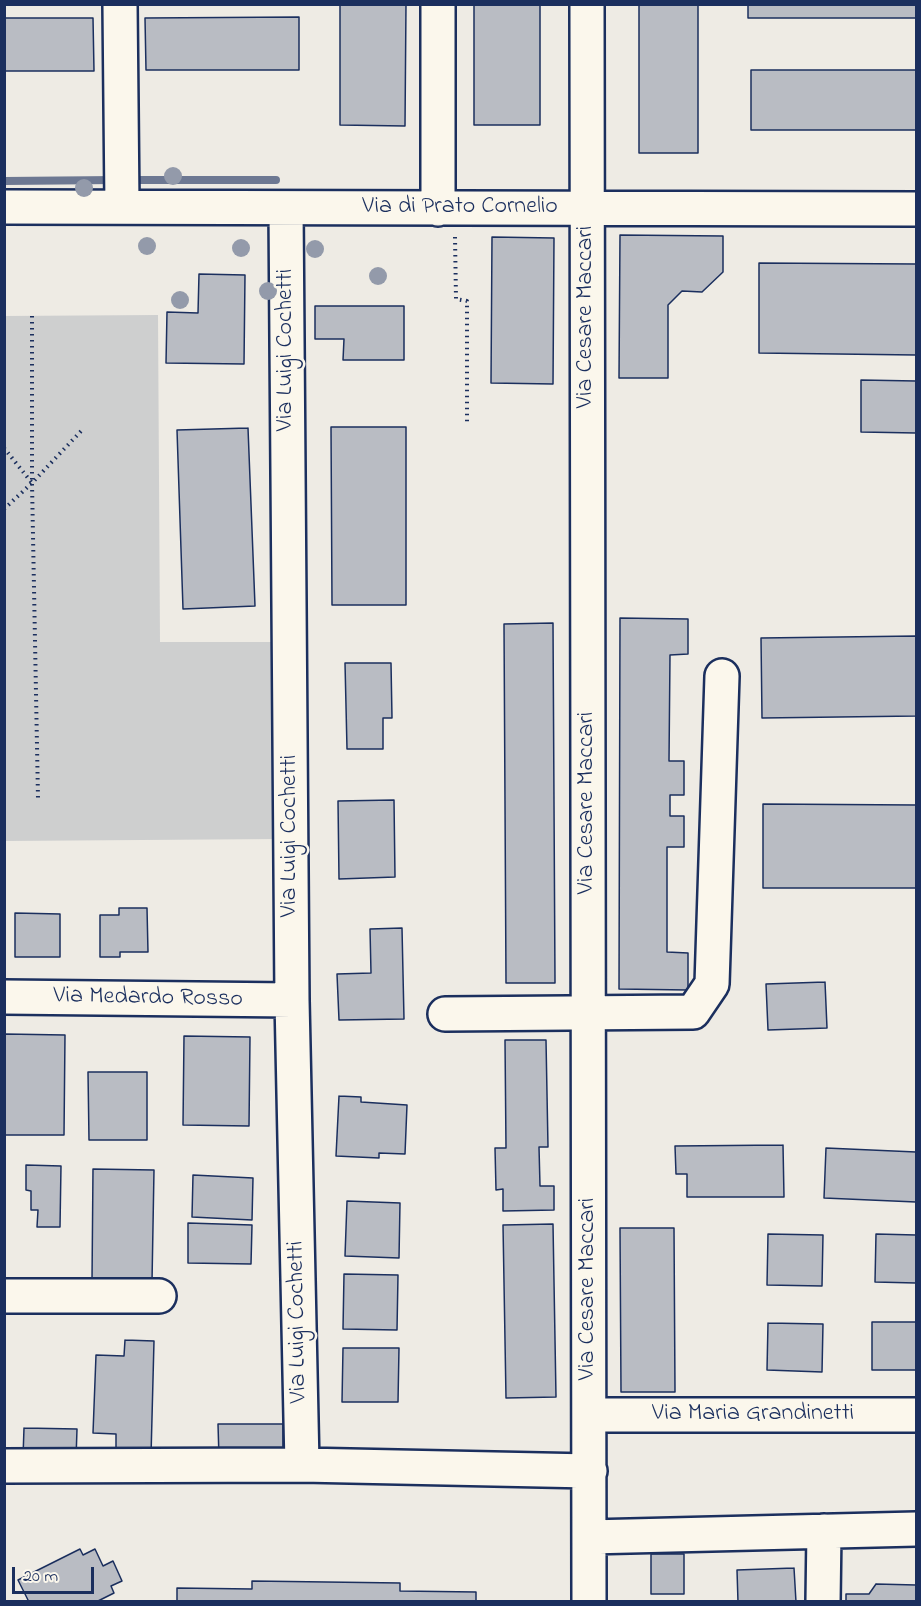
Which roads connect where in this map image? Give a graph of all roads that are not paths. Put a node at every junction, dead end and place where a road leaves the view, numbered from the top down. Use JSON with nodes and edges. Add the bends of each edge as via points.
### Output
{"nodes":[{"id":1,"x":120,"y":4,"type":"edge"},
{"id":2,"x":438,"y":4,"type":"edge"},
{"id":3,"x":587,"y":4,"type":"edge"},
{"id":4,"x":122,"y":206,"type":"junction"},
{"id":5,"x":4,"y":207,"type":"edge"},
{"id":6,"x":286,"y":208,"type":"junction"},
{"id":7,"x":587,"y":208,"type":"junction"},
{"id":8,"x":438,"y":209,"type":"junction"},
{"id":9,"x":916,"y":209,"type":"edge"},
{"id":10,"x":722,"y":676,"type":"dead end"},
{"id":11,"x":4,"y":997,"type":"edge"},
{"id":12,"x":292,"y":1000,"type":"junction"},
{"id":13,"x":588,"y":1012,"type":"junction"},
{"id":14,"x":445,"y":1014,"type":"dead end"},
{"id":15,"x":4,"y":1296,"type":"edge"},
{"id":16,"x":159,"y":1296,"type":"dead end"},
{"id":17,"x":589,"y":1415,"type":"junction"},
{"id":18,"x":916,"y":1415,"type":"edge"},
{"id":19,"x":302,"y":1465,"type":"junction"},
{"id":20,"x":4,"y":1466,"type":"edge"},
{"id":21,"x":590,"y":1472,"type":"junction"},
{"id":22,"x":916,"y":1529,"type":"edge"},
{"id":23,"x":824,"y":1531,"type":"junction"},
{"id":24,"x":589,"y":1537,"type":"junction"},
{"id":25,"x":589,"y":1602,"type":"edge"},
{"id":26,"x":823,"y":1602,"type":"edge"}],
"edges":[{"from":1,"to":4,"type":"street"},
{"from":2,"to":8,"type":"street"},
{"from":3,"to":7,"type":"street","name":"Via Cesare Maccari"},
{"from":4,"to":5,"type":"street","name":"Via di Prato Cornelio"},
{"from":4,"to":6,"type":"street","name":"Via di Prato Cornelio"},
{"from":6,"to":8,"type":"street","name":"Via di Prato Cornelio"},
{"from":6,"to":12,"type":"street","name":"Via Luigi Cochetti"},
{"from":7,"to":8,"type":"street","name":"Via di Prato Cornelio"},
{"from":7,"to":9,"type":"street","name":"Via di Prato Cornelio"},
{"from":7,"to":13,"type":"street","name":"Via Cesare Maccari"},
{"from":10,"to":13,"type":"street","via":[[712,984],[693,1012]]},
{"from":11,"to":12,"type":"street","name":"Via Medardo Rosso"},
{"from":12,"to":19,"type":"street","name":"Via Luigi Cochetti"},
{"from":13,"to":14,"type":"street"},
{"from":13,"to":17,"type":"street","name":"Via Cesare Maccari"},
{"from":15,"to":16,"type":"street"},
{"from":17,"to":18,"type":"street","name":"Via Maria Grandinetti"},
{"from":17,"to":21,"type":"street","name":"Via Cesare Maccari"},
{"from":19,"to":20,"type":"street"},
{"from":19,"to":21,"type":"street"},
{"from":21,"to":24,"type":"street","name":"Via Cesare Maccari"},
{"from":22,"to":23,"type":"street"},
{"from":23,"to":24,"type":"street"},
{"from":23,"to":26,"type":"street"},
{"from":24,"to":25,"type":"street","name":"Via Cesare Maccari"}]}
